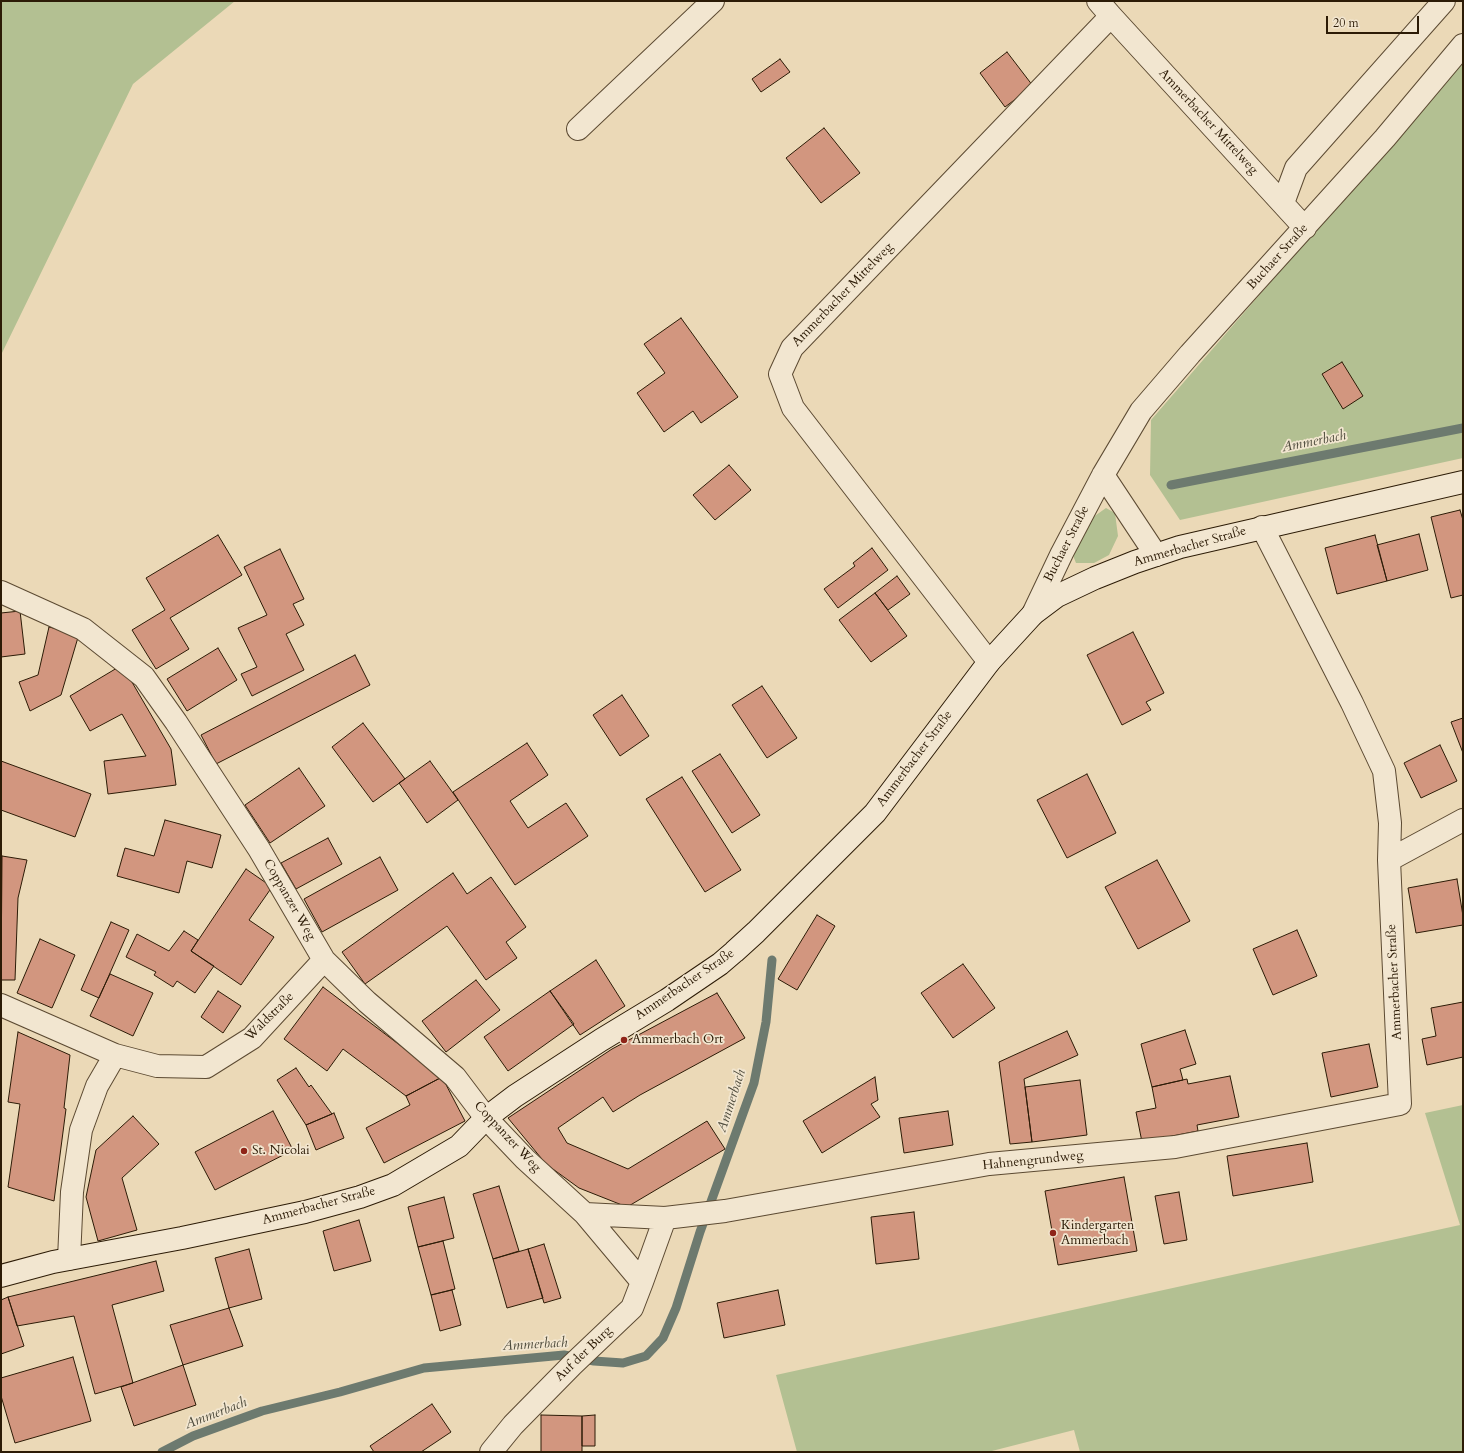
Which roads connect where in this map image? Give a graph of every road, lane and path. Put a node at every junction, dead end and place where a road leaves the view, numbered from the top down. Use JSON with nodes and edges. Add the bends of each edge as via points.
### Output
{"nodes":[{"id":1,"x":713,"y":1,"type":"edge"},
{"id":2,"x":1444,"y":1,"type":"edge"},
{"id":3,"x":1105,"y":9,"type":"edge"},
{"id":4,"x":1463,"y":45,"type":"edge"},
{"id":5,"x":578,"y":130,"type":"dead end"},
{"id":6,"x":1283,"y":204,"type":"junction"},
{"id":7,"x":1305,"y":228,"type":"junction"},
{"id":8,"x":1103,"y":475,"type":"junction"},
{"id":9,"x":1463,"y":482,"type":"edge"},
{"id":10,"x":1262,"y":527,"type":"junction"},
{"id":11,"x":1156,"y":555,"type":"junction"},
{"id":12,"x":1,"y":592,"type":"edge"},
{"id":13,"x":1033,"y":614,"type":"junction"},
{"id":14,"x":989,"y":662,"type":"junction"},
{"id":15,"x":1463,"y":820,"type":"edge"},
{"id":16,"x":1389,"y":860,"type":"junction"},
{"id":17,"x":324,"y":960,"type":"junction"},
{"id":18,"x":1,"y":1005,"type":"edge"},
{"id":19,"x":115,"y":1055,"type":"junction"},
{"id":20,"x":1400,"y":1104,"type":"joint"},
{"id":21,"x":486,"y":1118,"type":"junction"},
{"id":22,"x":585,"y":1214,"type":"junction"},
{"id":23,"x":665,"y":1218,"type":"junction"},
{"id":24,"x":69,"y":1259,"type":"junction"},
{"id":25,"x":1,"y":1276,"type":"edge"},
{"id":26,"x":642,"y":1282,"type":"junction"},
{"id":27,"x":491,"y":1452,"type":"edge"}],
"edges":[{"from":1,"to":5,"type":"street"},
{"from":2,"to":6,"type":"street","via":[[1296,168]]},
{"from":3,"to":6,"type":"street","name":"Ammerbacher Mittelweg"},
{"from":3,"to":14,"type":"street","name":"Ammerbacher Mittelweg","via":[[792,348],[780,374],[793,408]]},
{"from":4,"to":7,"type":"street","name":"Buchaer Straße"},
{"from":6,"to":7,"type":"street","name":"Ammerbacher Mittelweg"},
{"from":7,"to":8,"type":"street","name":"Buchaer Straße","via":[[1141,411]]},
{"from":8,"to":11,"type":"street"},
{"from":8,"to":13,"type":"street","name":"Buchaer Straße"},
{"from":9,"to":10,"type":"street","name":"Ammerbacher Straße"},
{"from":10,"to":11,"type":"street","name":"Ammerbacher Straße"},
{"from":10,"to":16,"type":"street","name":"Ammerbacher Straße","via":[[1384,770],[1390,823]]},
{"from":11,"to":13,"type":"street","name":"Ammerbacher Straße","via":[[1057,596]]},
{"from":12,"to":17,"type":"street","name":"Coppanzer Weg","via":[[83,629],[144,677],[259,849]]},
{"from":13,"to":14,"type":"street","name":"Ammerbacher Straße"},
{"from":14,"to":21,"type":"street","name":"Ammerbacher Straße","via":[[875,813],[756,932],[720,964],[515,1096]]},
{"from":15,"to":16,"type":"street"},
{"from":16,"to":20,"type":"street","name":"Ammerbacher Straße"},
{"from":17,"to":19,"type":"street","name":"Waldstraße","via":[[252,1038],[206,1067],[157,1066]]},
{"from":17,"to":21,"type":"street","name":"Coppanzer Weg","via":[[367,1002],[455,1077]]},
{"from":18,"to":19,"type":"street","name":"Waldstraße"},
{"from":19,"to":24,"type":"street","via":[[97,1086],[81,1130],[72,1192]]},
{"from":20,"to":23,"type":"street","name":"Hahnengrundweg","via":[[1175,1147],[989,1164],[725,1211]]},
{"from":21,"to":22,"type":"street","name":"Coppanzer Weg","via":[[525,1160]]},
{"from":21,"to":24,"type":"street","name":"Ammerbacher Straße","via":[[459,1146],[393,1185],[360,1197],[259,1222]]},
{"from":22,"to":23,"type":"street","name":"Hahnengrundweg"},
{"from":22,"to":26,"type":"street"},
{"from":23,"to":26,"type":"street"},
{"from":24,"to":25,"type":"street","name":"Ammerbacher Straße"},
{"from":26,"to":27,"type":"street","name":"Auf der Burg","via":[[632,1308],[579,1358]]}]}
